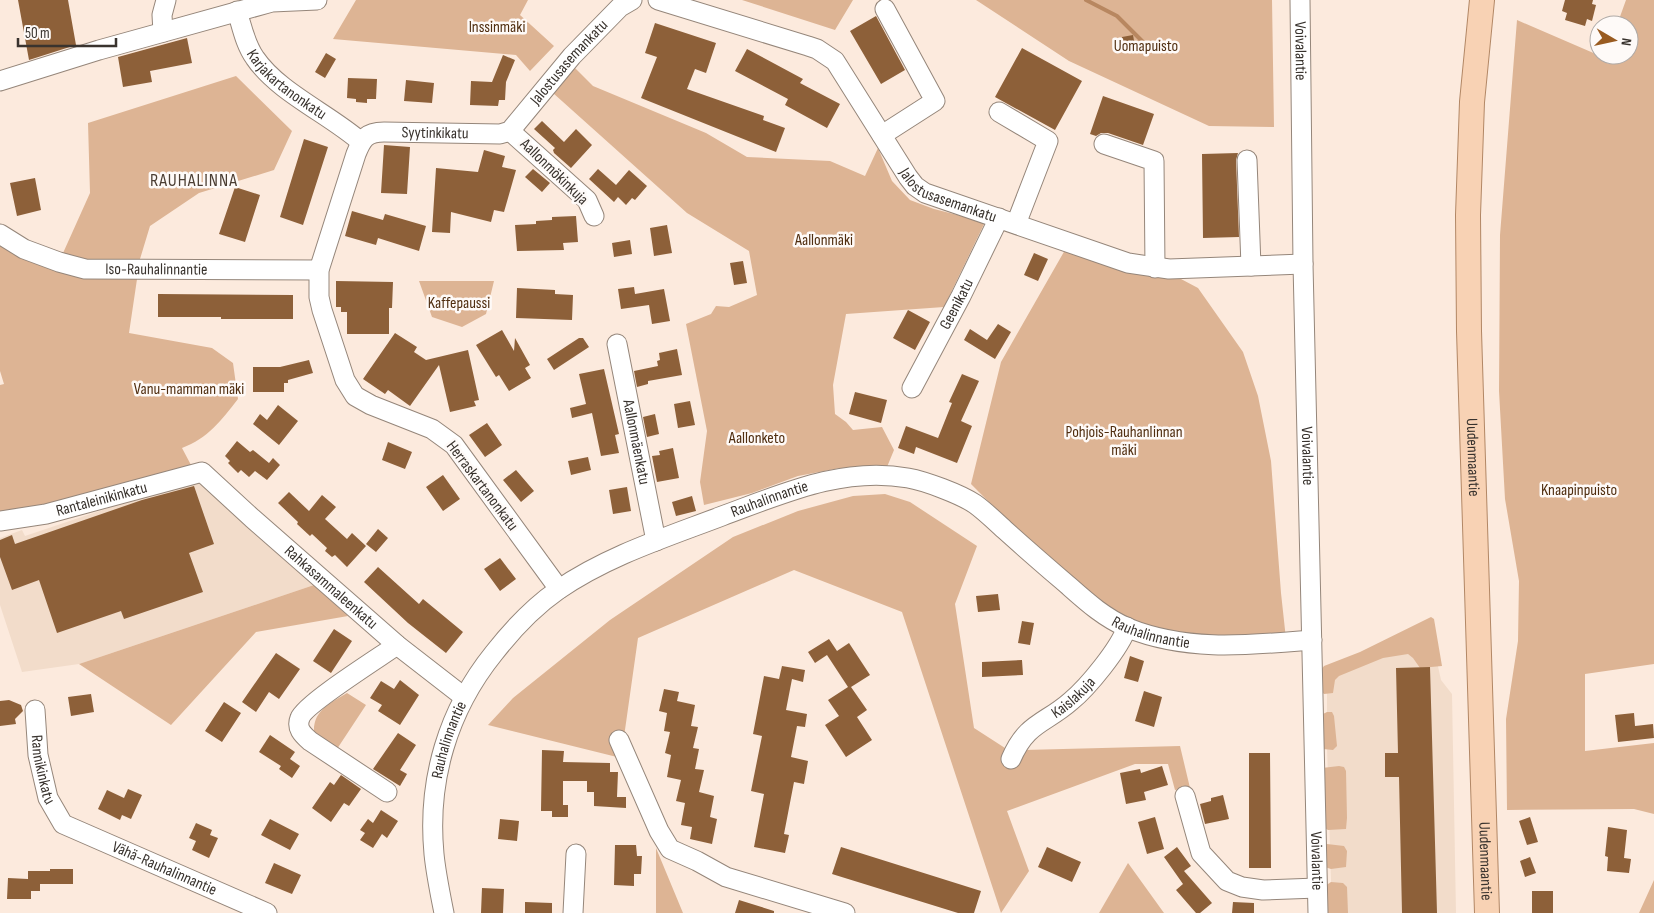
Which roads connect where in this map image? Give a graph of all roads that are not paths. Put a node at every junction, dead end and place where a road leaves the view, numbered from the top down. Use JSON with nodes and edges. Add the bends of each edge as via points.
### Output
{"nodes":[{"id":1,"x":166,"y":0,"type":"edge"},
{"id":2,"x":317,"y":0,"type":"edge"},
{"id":3,"x":632,"y":0,"type":"edge"},
{"id":4,"x":658,"y":0,"type":"edge"},
{"id":5,"x":1300,"y":0,"type":"edge"},
{"id":6,"x":1482,"y":0,"type":"edge"},
{"id":7,"x":272,"y":1,"type":"edge"},
{"id":8,"x":885,"y":10,"type":"dead end"},
{"id":9,"x":237,"y":11,"type":"junction"},
{"id":10,"x":163,"y":32,"type":"junction"},
{"id":11,"x":0,"y":81,"type":"edge"},
{"id":12,"x":1000,"y":112,"type":"dead end"},
{"id":13,"x":510,"y":131,"type":"junction"},
{"id":14,"x":882,"y":135,"type":"junction"},
{"id":15,"x":361,"y":142,"type":"junction"},
{"id":16,"x":1104,"y":144,"type":"dead end"},
{"id":17,"x":1247,"y":160,"type":"dead end"},
{"id":18,"x":594,"y":216,"type":"dead end"},
{"id":19,"x":1007,"y":221,"type":"junction"},
{"id":20,"x":0,"y":234,"type":"edge"},
{"id":21,"x":1303,"y":264,"type":"junction"},
{"id":22,"x":1251,"y":266,"type":"junction"},
{"id":23,"x":1155,"y":268,"type":"junction"},
{"id":24,"x":319,"y":270,"type":"junction"},
{"id":25,"x":617,"y":344,"type":"dead end"},
{"id":26,"x":912,"y":388,"type":"dead end"},
{"id":27,"x":202,"y":472,"type":"joint"},
{"id":28,"x":0,"y":520,"type":"edge"},
{"id":29,"x":656,"y":541,"type":"junction"},
{"id":30,"x":559,"y":590,"type":"junction"},
{"id":31,"x":1127,"y":627,"type":"junction"},
{"id":32,"x":1312,"y":640,"type":"junction"},
{"id":33,"x":397,"y":646,"type":"junction"},
{"id":34,"x":464,"y":697,"type":"junction"},
{"id":35,"x":36,"y":710,"type":"dead end"},
{"id":36,"x":619,"y":740,"type":"dead end"},
{"id":37,"x":1011,"y":759,"type":"dead end"},
{"id":38,"x":387,"y":792,"type":"dead end"},
{"id":39,"x":1185,"y":796,"type":"dead end"},
{"id":40,"x":62,"y":824,"type":"joint"},
{"id":41,"x":576,"y":854,"type":"dead end"},
{"id":42,"x":1317,"y":888,"type":"junction"},
{"id":43,"x":267,"y":913,"type":"edge"},
{"id":44,"x":444,"y":913,"type":"edge"},
{"id":45,"x":573,"y":913,"type":"edge"},
{"id":46,"x":845,"y":913,"type":"edge"},
{"id":47,"x":1318,"y":913,"type":"edge"},
{"id":48,"x":1487,"y":913,"type":"edge"}],
"edges":[{"from":1,"to":10,"type":"street","via":[[162,15]]},
{"from":2,"to":7,"type":"street"},
{"from":3,"to":13,"type":"street","name":"Jalostusasemankatu","via":[[620,7],[572,56]]},
{"from":4,"to":14,"type":"street","name":"Jalostusasemankatu","via":[[808,46],[827,55],[842,70]]},
{"from":5,"to":21,"type":"street","name":"Voivalantie"},
{"from":6,"to":48,"type":"main road","name":"Uudenmaantie","via":[[1472,102],[1468,215]]},
{"from":7,"to":9,"type":"street"},
{"from":8,"to":14,"type":"street","via":[[935,101]]},
{"from":9,"to":10,"type":"street"},
{"from":9,"to":15,"type":"street","name":"Karjakartanonkatu","via":[[246,42],[265,71],[277,83]]},
{"from":10,"to":11,"type":"street"},
{"from":12,"to":19,"type":"street","name":"Geenikatu","via":[[1048,141]]},
{"from":13,"to":15,"type":"street","name":"Syytinkikatu","via":[[500,134],[375,132]]},
{"from":13,"to":18,"type":"street","name":"Aallonmökinkuja","via":[[587,200]]},
{"from":14,"to":19,"type":"street","name":"Jalostusasemankatu","via":[[916,186],[937,198]]},
{"from":15,"to":24,"type":"street","name":"Herraskartanonkatu"},
{"from":16,"to":23,"type":"street","via":[[1154,162]]},
{"from":17,"to":22,"type":"street"},
{"from":19,"to":23,"type":"street","name":"Jalostusasemankatu","via":[[1113,259]]},
{"from":19,"to":26,"type":"street","name":"Geenikatu","via":[[961,296]]},
{"from":20,"to":24,"type":"street","name":"Iso-Rauhalinnantie","via":[[24,249],[86,269]]},
{"from":21,"to":22,"type":"street","name":"Jalostusasemankatu"},
{"from":21,"to":32,"type":"street","name":"Voivalantie"},
{"from":22,"to":23,"type":"street","name":"Jalostusasemankatu"},
{"from":24,"to":30,"type":"street","name":"Herraskartanonkatu","via":[[322,310],[349,388],[362,401],[432,429],[454,445]]},
{"from":25,"to":29,"type":"street","name":"Aallonmäenkatu"},
{"from":27,"to":28,"type":"street","name":"Rantaleinikinkatu","via":[[46,514]]},
{"from":27,"to":33,"type":"street","name":"Rahkasammaleenkatu"},
{"from":29,"to":30,"type":"street","name":"Rauhalinnantie","via":[[610,561]]},
{"from":29,"to":31,"type":"street","name":"Rauhalinnantie","via":[[786,492],[842,477],[909,478],[973,502],[1097,611]]},
{"from":30,"to":34,"type":"street","name":"Rauhalinnantie","via":[[505,640],[481,669]]},
{"from":31,"to":32,"type":"street","name":"Rauhalinnantie","via":[[1168,641],[1210,646]]},
{"from":31,"to":37,"type":"street","name":"Kaislakuja","via":[[1124,637],[1086,686],[1064,707],[1030,730]]},
{"from":32,"to":42,"type":"street","name":"Voivalantie"},
{"from":33,"to":34,"type":"street","name":"Rahkasammaleenkatu"},
{"from":33,"to":38,"type":"street","via":[[309,707],[298,724],[301,734],[310,741]]},
{"from":34,"to":44,"type":"street","name":"Rauhalinnantie","via":[[446,737],[435,786],[435,863]]},
{"from":35,"to":40,"type":"street","name":"Rannikinkatu","via":[[38,755],[48,798]]},
{"from":36,"to":46,"type":"street","via":[[658,831],[666,845],[675,852],[726,877]]},
{"from":39,"to":42,"type":"street","via":[[1201,853],[1227,881],[1263,890]]},
{"from":40,"to":43,"type":"street","name":"Vähä-Rauhalinnantie"},
{"from":41,"to":45,"type":"street"},
{"from":42,"to":47,"type":"street","name":"Voivalantie"}]}
